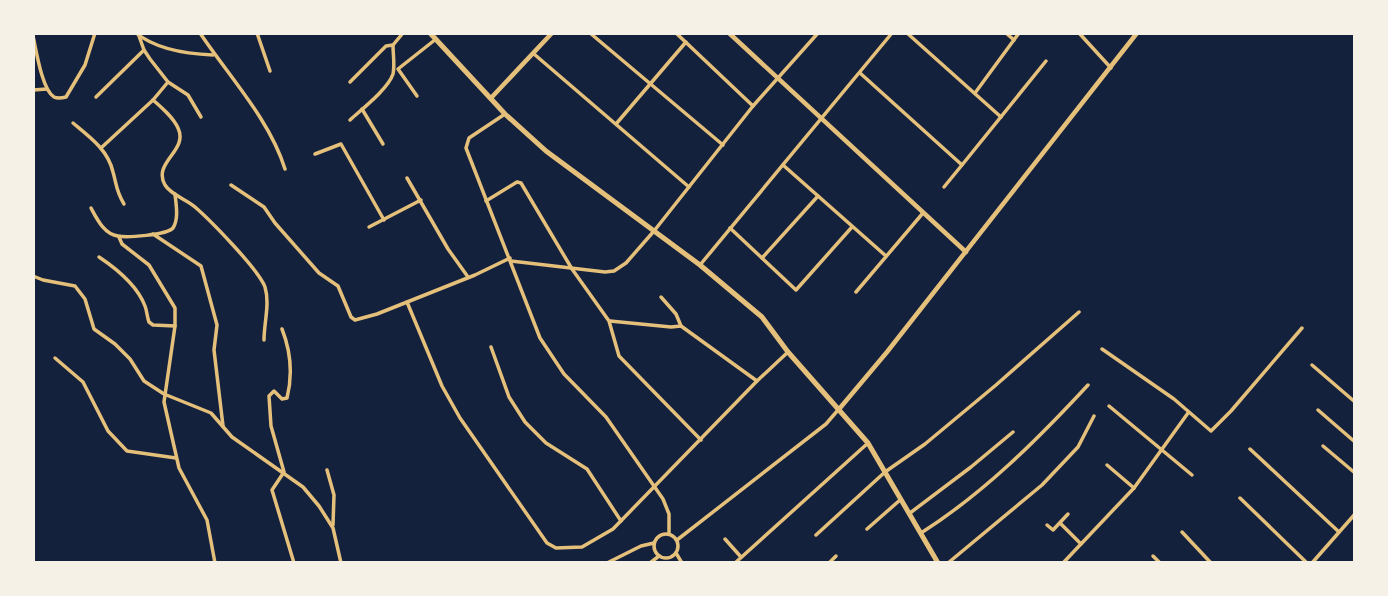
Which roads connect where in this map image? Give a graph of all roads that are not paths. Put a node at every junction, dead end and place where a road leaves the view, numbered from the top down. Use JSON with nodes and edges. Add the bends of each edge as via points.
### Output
{"nodes":[{"id":1,"x":95,"y":33,"type":"edge"},
{"id":2,"x":200,"y":33,"type":"edge"},
{"id":3,"x":257,"y":33,"type":"edge"},
{"id":4,"x":403,"y":33,"type":"edge"},
{"id":5,"x":430,"y":33,"type":"edge"},
{"id":6,"x":552,"y":33,"type":"edge"},
{"id":7,"x":590,"y":33,"type":"edge"},
{"id":8,"x":676,"y":33,"type":"edge"},
{"id":9,"x":729,"y":33,"type":"edge"},
{"id":10,"x":892,"y":33,"type":"edge"},
{"id":11,"x":907,"y":33,"type":"edge"},
{"id":12,"x":1006,"y":33,"type":"edge"},
{"id":13,"x":1019,"y":33,"type":"edge"},
{"id":14,"x":1079,"y":33,"type":"edge"},
{"id":15,"x":1137,"y":33,"type":"edge"},
{"id":16,"x":816,"y":34,"type":"edge"},
{"id":17,"x":138,"y":35,"type":"edge"},
{"id":18,"x":33,"y":36,"type":"edge"},
{"id":19,"x":436,"y":39,"type":"junction"},
{"id":20,"x":1014,"y":40,"type":"junction"},
{"id":21,"x":686,"y":42,"type":"junction"},
{"id":22,"x":393,"y":45,"type":"junction"},
{"id":23,"x":144,"y":50,"type":"junction"},
{"id":24,"x":534,"y":54,"type":"junction"},
{"id":25,"x":214,"y":55,"type":"junction"},
{"id":26,"x":1046,"y":61,"type":"dead end"},
{"id":27,"x":1111,"y":68,"type":"junction"},
{"id":28,"x":270,"y":71,"type":"dead end"},
{"id":29,"x":860,"y":73,"type":"junction"},
{"id":30,"x":777,"y":78,"type":"junction"},
{"id":31,"x":168,"y":82,"type":"junction"},
{"id":32,"x":350,"y":82,"type":"dead end"},
{"id":33,"x":650,"y":85,"type":"junction"},
{"id":34,"x":47,"y":89,"type":"junction"},
{"id":35,"x":33,"y":90,"type":"edge"},
{"id":36,"x":975,"y":93,"type":"junction"},
{"id":37,"x":417,"y":96,"type":"dead end"},
{"id":38,"x":96,"y":97,"type":"dead end"},
{"id":39,"x":491,"y":98,"type":"junction"},
{"id":40,"x":153,"y":100,"type":"junction"},
{"id":41,"x":753,"y":106,"type":"junction"},
{"id":42,"x":362,"y":109,"type":"junction"},
{"id":43,"x":505,"y":114,"type":"junction"},
{"id":44,"x":201,"y":117,"type":"dead end"},
{"id":45,"x":1001,"y":117,"type":"junction"},
{"id":46,"x":822,"y":119,"type":"junction"},
{"id":47,"x":350,"y":120,"type":"dead end"},
{"id":48,"x":74,"y":123,"type":"dead end"},
{"id":49,"x":617,"y":124,"type":"junction"},
{"id":50,"x":383,"y":144,"type":"dead end"},
{"id":51,"x":723,"y":145,"type":"junction"},
{"id":52,"x":101,"y":148,"type":"junction"},
{"id":53,"x":315,"y":154,"type":"dead end"},
{"id":54,"x":783,"y":165,"type":"junction"},
{"id":55,"x":962,"y":165,"type":"junction"},
{"id":56,"x":285,"y":169,"type":"dead end"},
{"id":57,"x":407,"y":178,"type":"dead end"},
{"id":58,"x":231,"y":185,"type":"dead end"},
{"id":59,"x":690,"y":187,"type":"junction"},
{"id":60,"x":944,"y":187,"type":"dead end"},
{"id":61,"x":175,"y":194,"type":"junction"},
{"id":62,"x":818,"y":195,"type":"junction"},
{"id":63,"x":421,"y":200,"type":"junction"},
{"id":64,"x":486,"y":201,"type":"junction"},
{"id":65,"x":124,"y":204,"type":"dead end"},
{"id":66,"x":91,"y":208,"type":"dead end"},
{"id":67,"x":923,"y":213,"type":"junction"},
{"id":68,"x":384,"y":220,"type":"junction"},
{"id":69,"x":369,"y":227,"type":"dead end"},
{"id":70,"x":852,"y":227,"type":"junction"},
{"id":71,"x":730,"y":228,"type":"junction"},
{"id":72,"x":654,"y":231,"type":"junction"},
{"id":73,"x":153,"y":234,"type":"junction"},
{"id":74,"x":119,"y":237,"type":"junction"},
{"id":75,"x":966,"y":252,"type":"junction"},
{"id":76,"x":886,"y":256,"type":"junction"},
{"id":77,"x":99,"y":257,"type":"dead end"},
{"id":78,"x":762,"y":258,"type":"junction"},
{"id":79,"x":510,"y":260,"type":"junction"},
{"id":80,"x":700,"y":265,"type":"junction"},
{"id":81,"x":572,"y":269,"type":"junction"},
{"id":82,"x":33,"y":276,"type":"edge"},
{"id":83,"x":468,"y":277,"type":"junction"},
{"id":84,"x":856,"y":292,"type":"dead end"},
{"id":85,"x":661,"y":297,"type":"dead end"},
{"id":86,"x":407,"y":302,"type":"junction"},
{"id":87,"x":1079,"y":312,"type":"dead end"},
{"id":88,"x":609,"y":321,"type":"junction"},
{"id":89,"x":175,"y":326,"type":"junction"},
{"id":90,"x":681,"y":326,"type":"junction"},
{"id":91,"x":1302,"y":328,"type":"dead end"},
{"id":92,"x":282,"y":329,"type":"dead end"},
{"id":93,"x":264,"y":340,"type":"dead end"},
{"id":94,"x":491,"y":347,"type":"dead end"},
{"id":95,"x":1102,"y":349,"type":"dead end"},
{"id":96,"x":788,"y":352,"type":"junction"},
{"id":97,"x":55,"y":358,"type":"dead end"},
{"id":98,"x":1312,"y":365,"type":"dead end"},
{"id":99,"x":757,"y":381,"type":"junction"},
{"id":100,"x":1088,"y":385,"type":"dead end"},
{"id":101,"x":164,"y":394,"type":"junction"},
{"id":102,"x":1355,"y":402,"type":"edge"},
{"id":103,"x":1109,"y":407,"type":"dead end"},
{"id":104,"x":840,"y":408,"type":"junction"},
{"id":105,"x":1318,"y":410,"type":"dead end"},
{"id":106,"x":1188,"y":413,"type":"junction"},
{"id":107,"x":1094,"y":416,"type":"dead end"},
{"id":108,"x":223,"y":428,"type":"junction"},
{"id":109,"x":1013,"y":432,"type":"dead end"},
{"id":110,"x":701,"y":440,"type":"junction"},
{"id":111,"x":1355,"y":442,"type":"edge"},
{"id":112,"x":868,"y":443,"type":"junction"},
{"id":113,"x":1323,"y":446,"type":"dead end"},
{"id":114,"x":1163,"y":449,"type":"junction"},
{"id":115,"x":1250,"y":449,"type":"dead end"},
{"id":116,"x":176,"y":458,"type":"junction"},
{"id":117,"x":1107,"y":466,"type":"dead end"},
{"id":118,"x":327,"y":470,"type":"dead end"},
{"id":119,"x":284,"y":472,"type":"junction"},
{"id":120,"x":885,"y":472,"type":"junction"},
{"id":121,"x":1355,"y":473,"type":"edge"},
{"id":122,"x":1192,"y":475,"type":"dead end"},
{"id":123,"x":653,"y":487,"type":"junction"},
{"id":124,"x":1134,"y":488,"type":"junction"},
{"id":125,"x":1240,"y":498,"type":"dead end"},
{"id":126,"x":900,"y":500,"type":"junction"},
{"id":127,"x":908,"y":514,"type":"junction"},
{"id":128,"x":1068,"y":514,"type":"dead end"},
{"id":129,"x":1355,"y":514,"type":"edge"},
{"id":130,"x":621,"y":521,"type":"junction"},
{"id":131,"x":1060,"y":523,"type":"junction"},
{"id":132,"x":1047,"y":525,"type":"dead end"},
{"id":133,"x":333,"y":528,"type":"junction"},
{"id":134,"x":867,"y":529,"type":"dead end"},
{"id":135,"x":1182,"y":532,"type":"dead end"},
{"id":136,"x":1339,"y":532,"type":"junction"},
{"id":137,"x":669,"y":534,"type":"junction"},
{"id":138,"x":920,"y":534,"type":"junction"},
{"id":139,"x":816,"y":535,"type":"dead end"},
{"id":140,"x":725,"y":539,"type":"dead end"},
{"id":141,"x":677,"y":540,"type":"junction"},
{"id":142,"x":654,"y":543,"type":"junction"},
{"id":143,"x":1081,"y":544,"type":"junction"},
{"id":144,"x":676,"y":552,"type":"junction"},
{"id":145,"x":659,"y":556,"type":"junction"},
{"id":146,"x":836,"y":556,"type":"dead end"},
{"id":147,"x":1153,"y":556,"type":"dead end"},
{"id":148,"x":741,"y":557,"type":"junction"},
{"id":149,"x":666,"y":558,"type":"junction"},
{"id":150,"x":215,"y":563,"type":"edge"},
{"id":151,"x":293,"y":563,"type":"edge"},
{"id":152,"x":341,"y":563,"type":"edge"},
{"id":153,"x":607,"y":563,"type":"edge"},
{"id":154,"x":650,"y":563,"type":"edge"},
{"id":155,"x":662,"y":563,"type":"edge"},
{"id":156,"x":682,"y":563,"type":"edge"},
{"id":157,"x":735,"y":563,"type":"edge"},
{"id":158,"x":830,"y":563,"type":"edge"},
{"id":159,"x":938,"y":563,"type":"edge"},
{"id":160,"x":948,"y":563,"type":"edge"},
{"id":161,"x":1063,"y":563,"type":"edge"},
{"id":162,"x":1160,"y":563,"type":"edge"},
{"id":163,"x":1212,"y":563,"type":"edge"},
{"id":164,"x":1310,"y":563,"type":"edge"}],
"edges":[{"from":1,"to":34,"type":"street","via":[[85,65],[66,97],[53,97]]},
{"from":2,"to":25,"type":"street"},
{"from":3,"to":28,"type":"street"},
{"from":4,"to":22,"type":"street"},
{"from":5,"to":19,"type":"main road"},
{"from":6,"to":24,"type":"street"},
{"from":7,"to":33,"type":"street"},
{"from":8,"to":21,"type":"street"},
{"from":9,"to":30,"type":"street"},
{"from":10,"to":29,"type":"street"},
{"from":11,"to":36,"type":"street"},
{"from":12,"to":20,"type":"street"},
{"from":13,"to":20,"type":"street"},
{"from":14,"to":27,"type":"street"},
{"from":15,"to":27,"type":"street"},
{"from":16,"to":30,"type":"street"},
{"from":17,"to":23,"type":"street"},
{"from":17,"to":25,"type":"street","via":[[182,52]]},
{"from":18,"to":34,"type":"street"},
{"from":19,"to":37,"type":"street","via":[[398,69]]},
{"from":19,"to":39,"type":"main road"},
{"from":20,"to":36,"type":"street"},
{"from":21,"to":33,"type":"street"},
{"from":21,"to":41,"type":"street"},
{"from":22,"to":32,"type":"street","via":[[386,46]]},
{"from":22,"to":42,"type":"street","via":[[393,73]]},
{"from":23,"to":31,"type":"street"},
{"from":23,"to":38,"type":"street"},
{"from":24,"to":39,"type":"street"},
{"from":24,"to":49,"type":"street"},
{"from":25,"to":56,"type":"street","via":[[237,82],[278,148]]},
{"from":26,"to":45,"type":"street"},
{"from":27,"to":75,"type":"street"},
{"from":29,"to":46,"type":"street"},
{"from":29,"to":55,"type":"street"},
{"from":30,"to":41,"type":"street"},
{"from":30,"to":46,"type":"street"},
{"from":31,"to":40,"type":"street"},
{"from":31,"to":44,"type":"street","via":[[188,95]]},
{"from":33,"to":49,"type":"street"},
{"from":33,"to":51,"type":"street"},
{"from":34,"to":35,"type":"street"},
{"from":36,"to":45,"type":"street"},
{"from":39,"to":43,"type":"main road"},
{"from":40,"to":52,"type":"street"},
{"from":40,"to":61,"type":"street","via":[[178,128],[181,139],[162,174],[163,183]]},
{"from":41,"to":51,"type":"street"},
{"from":42,"to":47,"type":"street"},
{"from":42,"to":50,"type":"street"},
{"from":43,"to":64,"type":"street","via":[[466,144]]},
{"from":43,"to":72,"type":"main road","via":[[546,151]]},
{"from":45,"to":55,"type":"street"},
{"from":46,"to":54,"type":"street"},
{"from":46,"to":67,"type":"street"},
{"from":48,"to":52,"type":"street"},
{"from":49,"to":59,"type":"street"},
{"from":51,"to":59,"type":"street"},
{"from":52,"to":65,"type":"street"},
{"from":53,"to":68,"type":"street","via":[[341,144]]},
{"from":54,"to":62,"type":"street"},
{"from":54,"to":71,"type":"street"},
{"from":55,"to":60,"type":"street"},
{"from":57,"to":63,"type":"street"},
{"from":58,"to":86,"type":"street","via":[[264,207],[319,274],[338,286],[353,319]]},
{"from":59,"to":72,"type":"street"},
{"from":61,"to":73,"type":"street","via":[[173,228]]},
{"from":61,"to":93,"type":"street","via":[[203,214],[258,273],[267,301]]},
{"from":62,"to":70,"type":"street"},
{"from":62,"to":78,"type":"street"},
{"from":63,"to":68,"type":"street"},
{"from":63,"to":83,"type":"street"},
{"from":64,"to":79,"type":"street"},
{"from":64,"to":81,"type":"street","via":[[521,183]]},
{"from":66,"to":74,"type":"street","via":[[101,226]]},
{"from":67,"to":75,"type":"street"},
{"from":67,"to":76,"type":"street"},
{"from":68,"to":69,"type":"street"},
{"from":70,"to":76,"type":"street"},
{"from":70,"to":78,"type":"street","via":[[799,289]]},
{"from":71,"to":78,"type":"street"},
{"from":71,"to":80,"type":"street"},
{"from":72,"to":80,"type":"main road"},
{"from":72,"to":81,"type":"street","via":[[614,271]]},
{"from":73,"to":74,"type":"street"},
{"from":73,"to":108,"type":"street","via":[[201,266],[217,325],[214,350]]},
{"from":74,"to":89,"type":"street","via":[[149,265],[172,300]]},
{"from":75,"to":104,"type":"street"},
{"from":76,"to":84,"type":"street"},
{"from":77,"to":89,"type":"street","via":[[132,285],[149,323]]},
{"from":79,"to":81,"type":"street"},
{"from":79,"to":83,"type":"street"},
{"from":79,"to":123,"type":"street","via":[[533,323],[551,356],[606,417]]},
{"from":80,"to":96,"type":"main road","via":[[762,317]]},
{"from":81,"to":88,"type":"street"},
{"from":82,"to":101,"type":"street","via":[[75,286],[85,299],[94,330],[130,359],[144,381]]},
{"from":83,"to":86,"type":"street"},
{"from":85,"to":90,"type":"street"},
{"from":86,"to":130,"type":"street","via":[[460,418],[547,542],[556,548],[582,547]]},
{"from":87,"to":120,"type":"street","via":[[925,444]]},
{"from":88,"to":90,"type":"street"},
{"from":88,"to":110,"type":"street","via":[[624,364]]},
{"from":89,"to":101,"type":"street"},
{"from":90,"to":99,"type":"street"},
{"from":91,"to":106,"type":"street","via":[[1214,430]]},
{"from":92,"to":119,"type":"street","via":[[291,371],[289,391],[285,400],[274,391],[270,396],[271,426]]},
{"from":94,"to":130,"type":"street","via":[[509,397],[525,422],[546,443],[587,470]]},
{"from":95,"to":106,"type":"street"},
{"from":96,"to":99,"type":"street"},
{"from":96,"to":104,"type":"main road"},
{"from":97,"to":116,"type":"street","via":[[83,382],[108,431],[127,451]]},
{"from":98,"to":102,"type":"street"},
{"from":99,"to":110,"type":"street"},
{"from":100,"to":138,"type":"street","via":[[1023,451]]},
{"from":101,"to":108,"type":"street","via":[[205,410]]},
{"from":101,"to":116,"type":"street"},
{"from":103,"to":114,"type":"street"},
{"from":104,"to":112,"type":"main road"},
{"from":104,"to":141,"type":"street","via":[[826,425]]},
{"from":105,"to":111,"type":"street"},
{"from":106,"to":114,"type":"street"},
{"from":107,"to":160,"type":"street","via":[[1078,447],[1042,485]]},
{"from":108,"to":119,"type":"street"},
{"from":109,"to":127,"type":"street"},
{"from":110,"to":123,"type":"street"},
{"from":112,"to":120,"type":"main road"},
{"from":112,"to":148,"type":"street"},
{"from":113,"to":121,"type":"street"},
{"from":114,"to":122,"type":"street"},
{"from":114,"to":124,"type":"street"},
{"from":115,"to":136,"type":"street"},
{"from":116,"to":150,"type":"street","via":[[206,520]]},
{"from":117,"to":124,"type":"street"},
{"from":118,"to":133,"type":"street","via":[[334,495]]},
{"from":119,"to":133,"type":"street","via":[[303,487]]},
{"from":119,"to":151,"type":"street","via":[[272,490]]},
{"from":120,"to":126,"type":"main road"},
{"from":120,"to":139,"type":"street"},
{"from":123,"to":130,"type":"street"},
{"from":123,"to":137,"type":"street","via":[[669,514]]},
{"from":124,"to":143,"type":"street"},
{"from":125,"to":164,"type":"street"},
{"from":126,"to":127,"type":"main road"},
{"from":126,"to":134,"type":"street"},
{"from":127,"to":138,"type":"main road"},
{"from":128,"to":131,"type":"street"},
{"from":129,"to":136,"type":"street"},
{"from":131,"to":132,"type":"street","via":[[1053,530]]},
{"from":131,"to":143,"type":"street"},
{"from":133,"to":152,"type":"street"},
{"from":135,"to":163,"type":"street"},
{"from":136,"to":164,"type":"street"},
{"from":137,"to":141,"type":"street"},
{"from":137,"to":142,"type":"street","via":[[659,535]]},
{"from":138,"to":159,"type":"main road"},
{"from":140,"to":148,"type":"street"},
{"from":141,"to":144,"type":"street"},
{"from":142,"to":145,"type":"street"},
{"from":142,"to":153,"type":"street"},
{"from":143,"to":161,"type":"street"},
{"from":144,"to":149,"type":"street"},
{"from":144,"to":156,"type":"street"},
{"from":145,"to":149,"type":"street"},
{"from":145,"to":154,"type":"street"},
{"from":146,"to":158,"type":"street"},
{"from":147,"to":162,"type":"street"},
{"from":148,"to":157,"type":"street"},
{"from":149,"to":155,"type":"street"}]}
